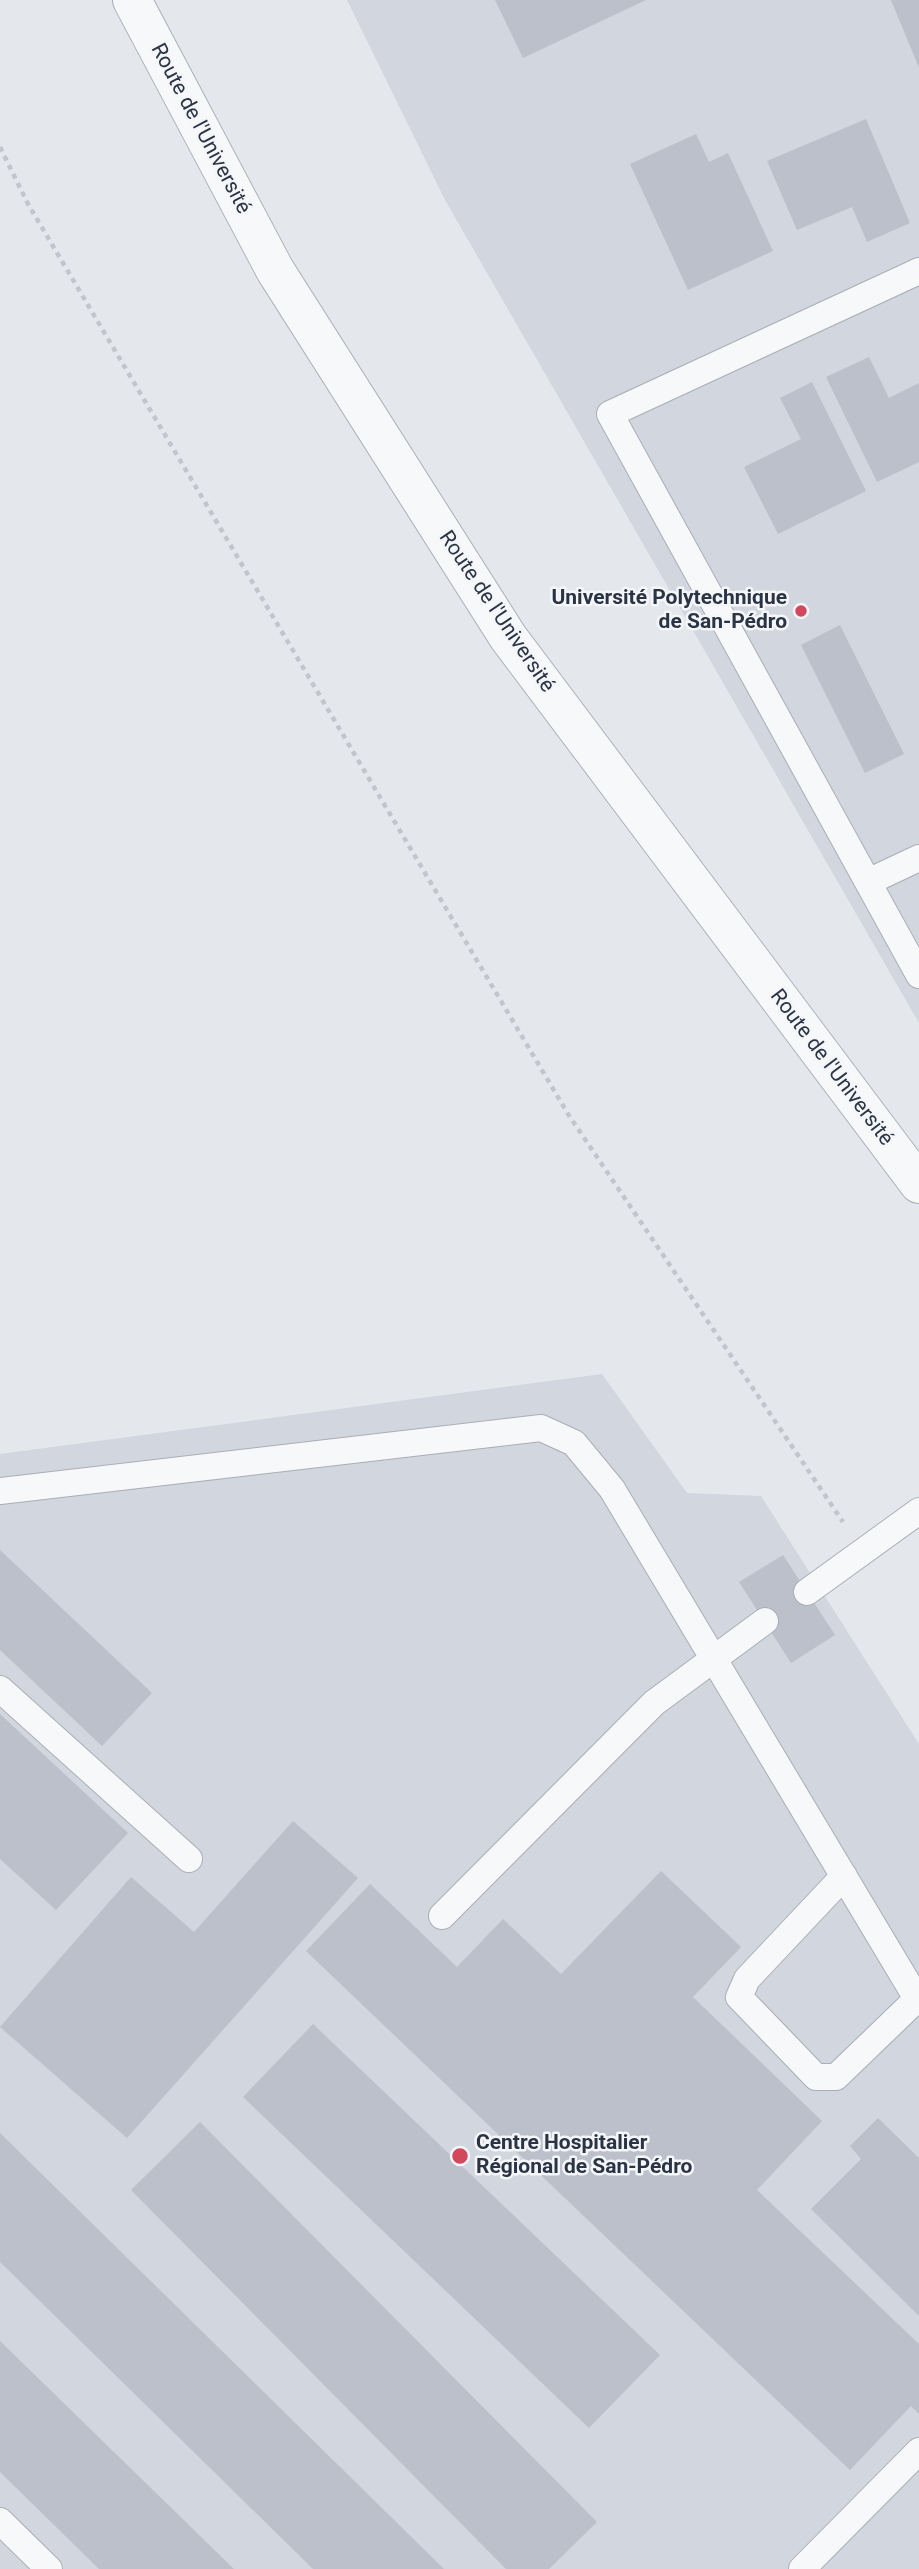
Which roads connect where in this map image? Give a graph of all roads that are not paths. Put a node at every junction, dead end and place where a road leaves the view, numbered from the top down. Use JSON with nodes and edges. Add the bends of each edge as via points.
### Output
{"nodes":[{"id":1,"x":132,"y":0,"type":"edge"},
{"id":2,"x":919,"y":271,"type":"edge"},
{"id":3,"x":919,"y":858,"type":"edge"},
{"id":4,"x":868,"y":882,"type":"junction"},
{"id":5,"x":919,"y":975,"type":"edge"},
{"id":6,"x":919,"y":1185,"type":"edge"},
{"id":7,"x":0,"y":1491,"type":"edge"},
{"id":8,"x":919,"y":1511,"type":"edge"},
{"id":9,"x":807,"y":1592,"type":"dead end"},
{"id":10,"x":765,"y":1621,"type":"dead end"},
{"id":11,"x":714,"y":1659,"type":"junction"},
{"id":12,"x":0,"y":1689,"type":"edge"},
{"id":13,"x":189,"y":1859,"type":"dead end"},
{"id":14,"x":844,"y":1876,"type":"junction"},
{"id":15,"x":442,"y":1916,"type":"dead end"},
{"id":16,"x":918,"y":2001,"type":"edge"},
{"id":17,"x":919,"y":2451,"type":"edge"},
{"id":18,"x":0,"y":2521,"type":"edge"},
{"id":19,"x":49,"y":2569,"type":"edge"},
{"id":20,"x":802,"y":2569,"type":"edge"}],
"edges":[{"from":1,"to":6,"type":"street","name":"Route de l'Université","via":[[275,270],[508,637]]},
{"from":2,"to":4,"type":"lane","via":[[610,414]]},
{"from":3,"to":4,"type":"lane"},
{"from":4,"to":5,"type":"lane"},
{"from":7,"to":11,"type":"lane","via":[[541,1427],[574,1443],[612,1489]]},
{"from":8,"to":9,"type":"lane"},
{"from":10,"to":11,"type":"lane"},
{"from":11,"to":14,"type":"lane"},
{"from":11,"to":15,"type":"lane","via":[[654,1703]]},
{"from":12,"to":13,"type":"lane"},
{"from":14,"to":16,"type":"lane"},
{"from":14,"to":16,"type":"lane","via":[[747,1979],[739,1997],[816,2077],[836,2077]]},
{"from":17,"to":20,"type":"lane"},
{"from":18,"to":19,"type":"lane"}]}
